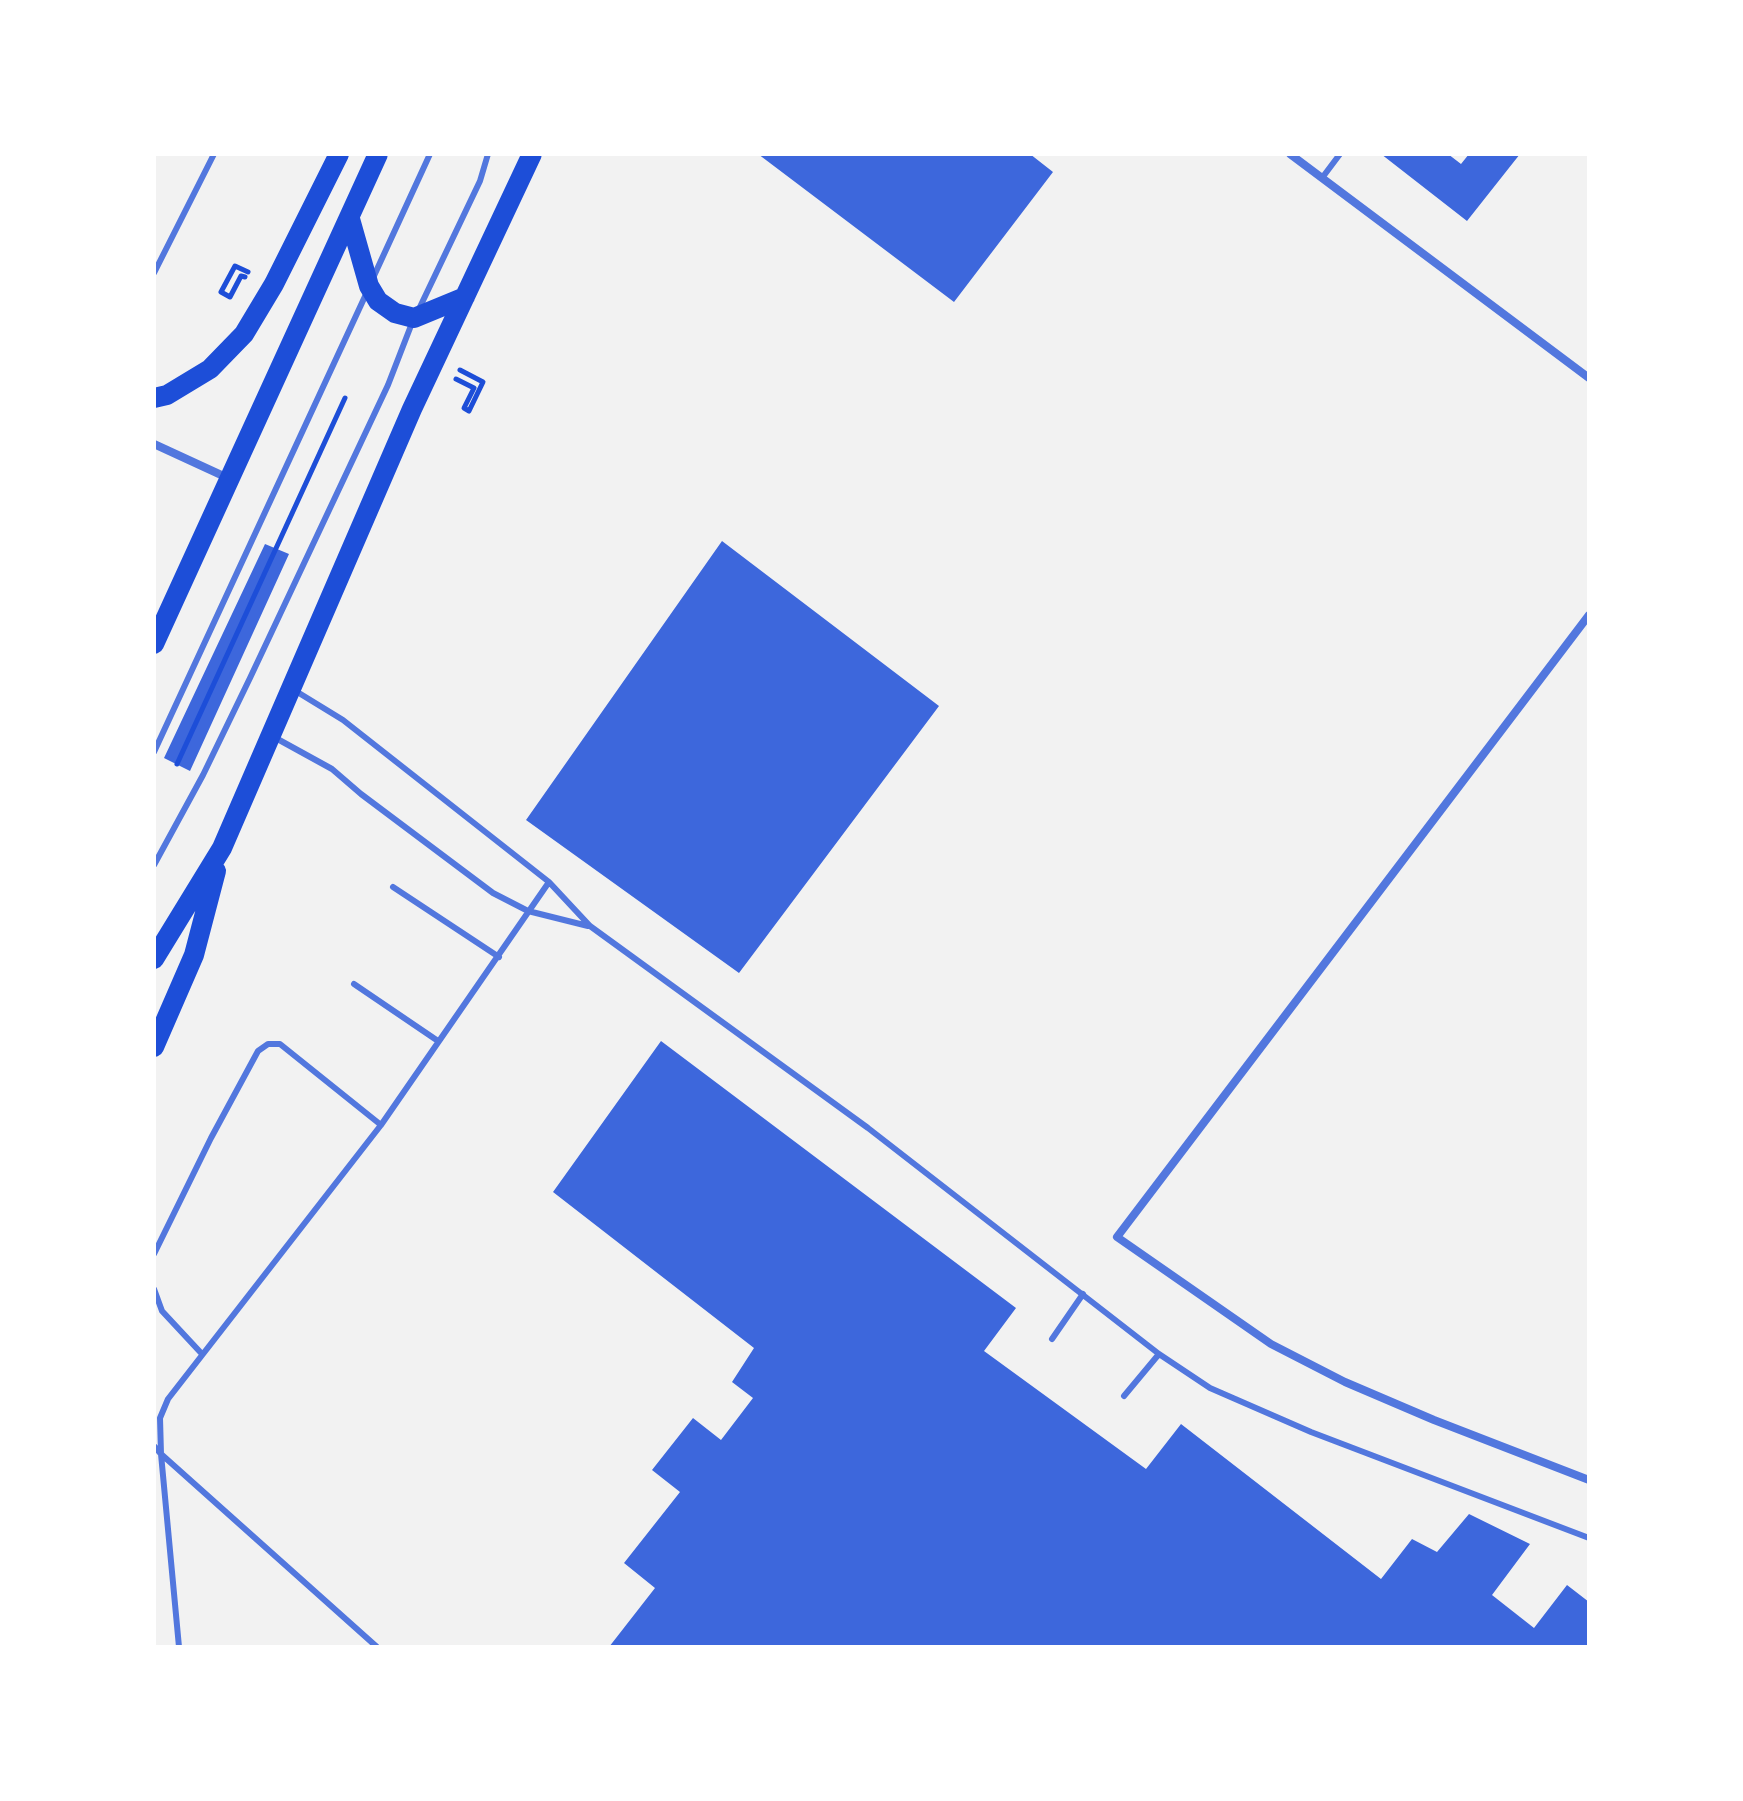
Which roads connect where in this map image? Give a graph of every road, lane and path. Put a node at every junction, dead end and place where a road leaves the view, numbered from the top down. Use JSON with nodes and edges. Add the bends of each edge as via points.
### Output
{"nodes":[{"id":1,"x":214,"y":154,"type":"edge"},
{"id":2,"x":339,"y":154,"type":"edge"},
{"id":3,"x":378,"y":154,"type":"edge"},
{"id":4,"x":430,"y":154,"type":"edge"},
{"id":5,"x":488,"y":154,"type":"edge"},
{"id":6,"x":532,"y":154,"type":"edge"},
{"id":7,"x":1290,"y":154,"type":"edge"},
{"id":8,"x":1340,"y":154,"type":"edge"},
{"id":9,"x":1322,"y":178,"type":"junction"},
{"id":10,"x":350,"y":219,"type":"junction"},
{"id":11,"x":235,"y":266,"type":"dead end"},
{"id":12,"x":154,"y":273,"type":"edge"},
{"id":13,"x":369,"y":286,"type":"junction"},
{"id":14,"x":230,"y":297,"type":"dead end"},
{"id":15,"x":465,"y":297,"type":"junction"},
{"id":16,"x":414,"y":318,"type":"junction"},
{"id":17,"x":1589,"y":378,"type":"edge"},
{"id":18,"x":483,"y":382,"type":"dead end"},
{"id":19,"x":352,"y":385,"type":"dead end"},
{"id":20,"x":474,"y":388,"type":"dead end"},
{"id":21,"x":154,"y":398,"type":"edge"},
{"id":22,"x":154,"y":444,"type":"edge"},
{"id":23,"x":230,"y":480,"type":"junction"},
{"id":24,"x":1589,"y":615,"type":"edge"},
{"id":25,"x":154,"y":644,"type":"edge"},
{"id":26,"x":291,"y":688,"type":"junction"},
{"id":27,"x":269,"y":735,"type":"junction"},
{"id":28,"x":154,"y":752,"type":"edge"},
{"id":29,"x":177,"y":764,"type":"dead end"},
{"id":30,"x":222,"y":848,"type":"junction"},
{"id":31,"x":154,"y":865,"type":"edge"},
{"id":32,"x":549,"y":882,"type":"junction"},
{"id":33,"x":393,"y":887,"type":"dead end"},
{"id":34,"x":528,"y":911,"type":"junction"},
{"id":35,"x":590,"y":926,"type":"junction"},
{"id":36,"x":499,"y":957,"type":"junction"},
{"id":37,"x":154,"y":959,"type":"edge"},
{"id":38,"x":354,"y":984,"type":"dead end"},
{"id":39,"x":438,"y":1041,"type":"junction"},
{"id":40,"x":154,"y":1047,"type":"edge"},
{"id":41,"x":381,"y":1125,"type":"junction"},
{"id":42,"x":154,"y":1254,"type":"edge"},
{"id":43,"x":154,"y":1289,"type":"edge"},
{"id":44,"x":1083,"y":1294,"type":"junction"},
{"id":45,"x":1052,"y":1339,"type":"dead end"},
{"id":46,"x":202,"y":1354,"type":"junction"},
{"id":47,"x":1159,"y":1354,"type":"junction"},
{"id":48,"x":1124,"y":1396,"type":"dead end"},
{"id":49,"x":154,"y":1446,"type":"edge"},
{"id":50,"x":161,"y":1454,"type":"junction"},
{"id":51,"x":1589,"y":1480,"type":"edge"},
{"id":52,"x":1589,"y":1538,"type":"edge"},
{"id":53,"x":179,"y":1647,"type":"edge"},
{"id":54,"x":377,"y":1647,"type":"edge"}],
"edges":[{"from":1,"to":12,"type":"lane"},
{"from":2,"to":21,"type":"main road","via":[[244,334],[210,369]]},
{"from":3,"to":10,"type":"main road"},
{"from":4,"to":13,"type":"lane"},
{"from":5,"to":16,"type":"lane"},
{"from":6,"to":15,"type":"main road"},
{"from":7,"to":9,"type":"street"},
{"from":8,"to":9,"type":"lane"},
{"from":9,"to":17,"type":"street"},
{"from":10,"to":13,"type":"main road"},
{"from":10,"to":23,"type":"main road"},
{"from":11,"to":14,"type":"path","via":[[221,292]]},
{"from":13,"to":16,"type":"main road","via":[[378,301]]},
{"from":13,"to":28,"type":"lane"},
{"from":15,"to":16,"type":"main road"},
{"from":15,"to":26,"type":"main road"},
{"from":16,"to":31,"type":"lane","via":[[388,385],[250,678]]},
{"from":18,"to":20,"type":"path","via":[[469,411],[464,408]]},
{"from":19,"to":29,"type":"path"},
{"from":22,"to":23,"type":"street"},
{"from":23,"to":25,"type":"main road"},
{"from":24,"to":51,"type":"street","via":[[1117,1237],[1295,1357],[1434,1420]]},
{"from":26,"to":27,"type":"main road"},
{"from":26,"to":32,"type":"lane","via":[[343,720]]},
{"from":27,"to":30,"type":"main road"},
{"from":27,"to":34,"type":"lane","via":[[332,769],[493,893]]},
{"from":30,"to":37,"type":"main road"},
{"from":30,"to":40,"type":"main road","via":[[194,955]]},
{"from":32,"to":34,"type":"lane"},
{"from":32,"to":35,"type":"lane"},
{"from":33,"to":36,"type":"lane"},
{"from":34,"to":35,"type":"lane"},
{"from":34,"to":36,"type":"lane"},
{"from":35,"to":44,"type":"lane","via":[[868,1128]]},
{"from":36,"to":39,"type":"lane"},
{"from":38,"to":39,"type":"lane"},
{"from":39,"to":41,"type":"lane"},
{"from":41,"to":42,"type":"lane","via":[[280,1044],[268,1044],[258,1051]]},
{"from":41,"to":46,"type":"lane"},
{"from":43,"to":46,"type":"lane","via":[[162,1311]]},
{"from":44,"to":45,"type":"lane"},
{"from":44,"to":47,"type":"lane"},
{"from":46,"to":50,"type":"lane","via":[[160,1418]]},
{"from":47,"to":48,"type":"lane"},
{"from":47,"to":52,"type":"lane","via":[[1210,1388],[1311,1432]]},
{"from":49,"to":50,"type":"lane"},
{"from":50,"to":53,"type":"lane"},
{"from":50,"to":54,"type":"lane"}]}
